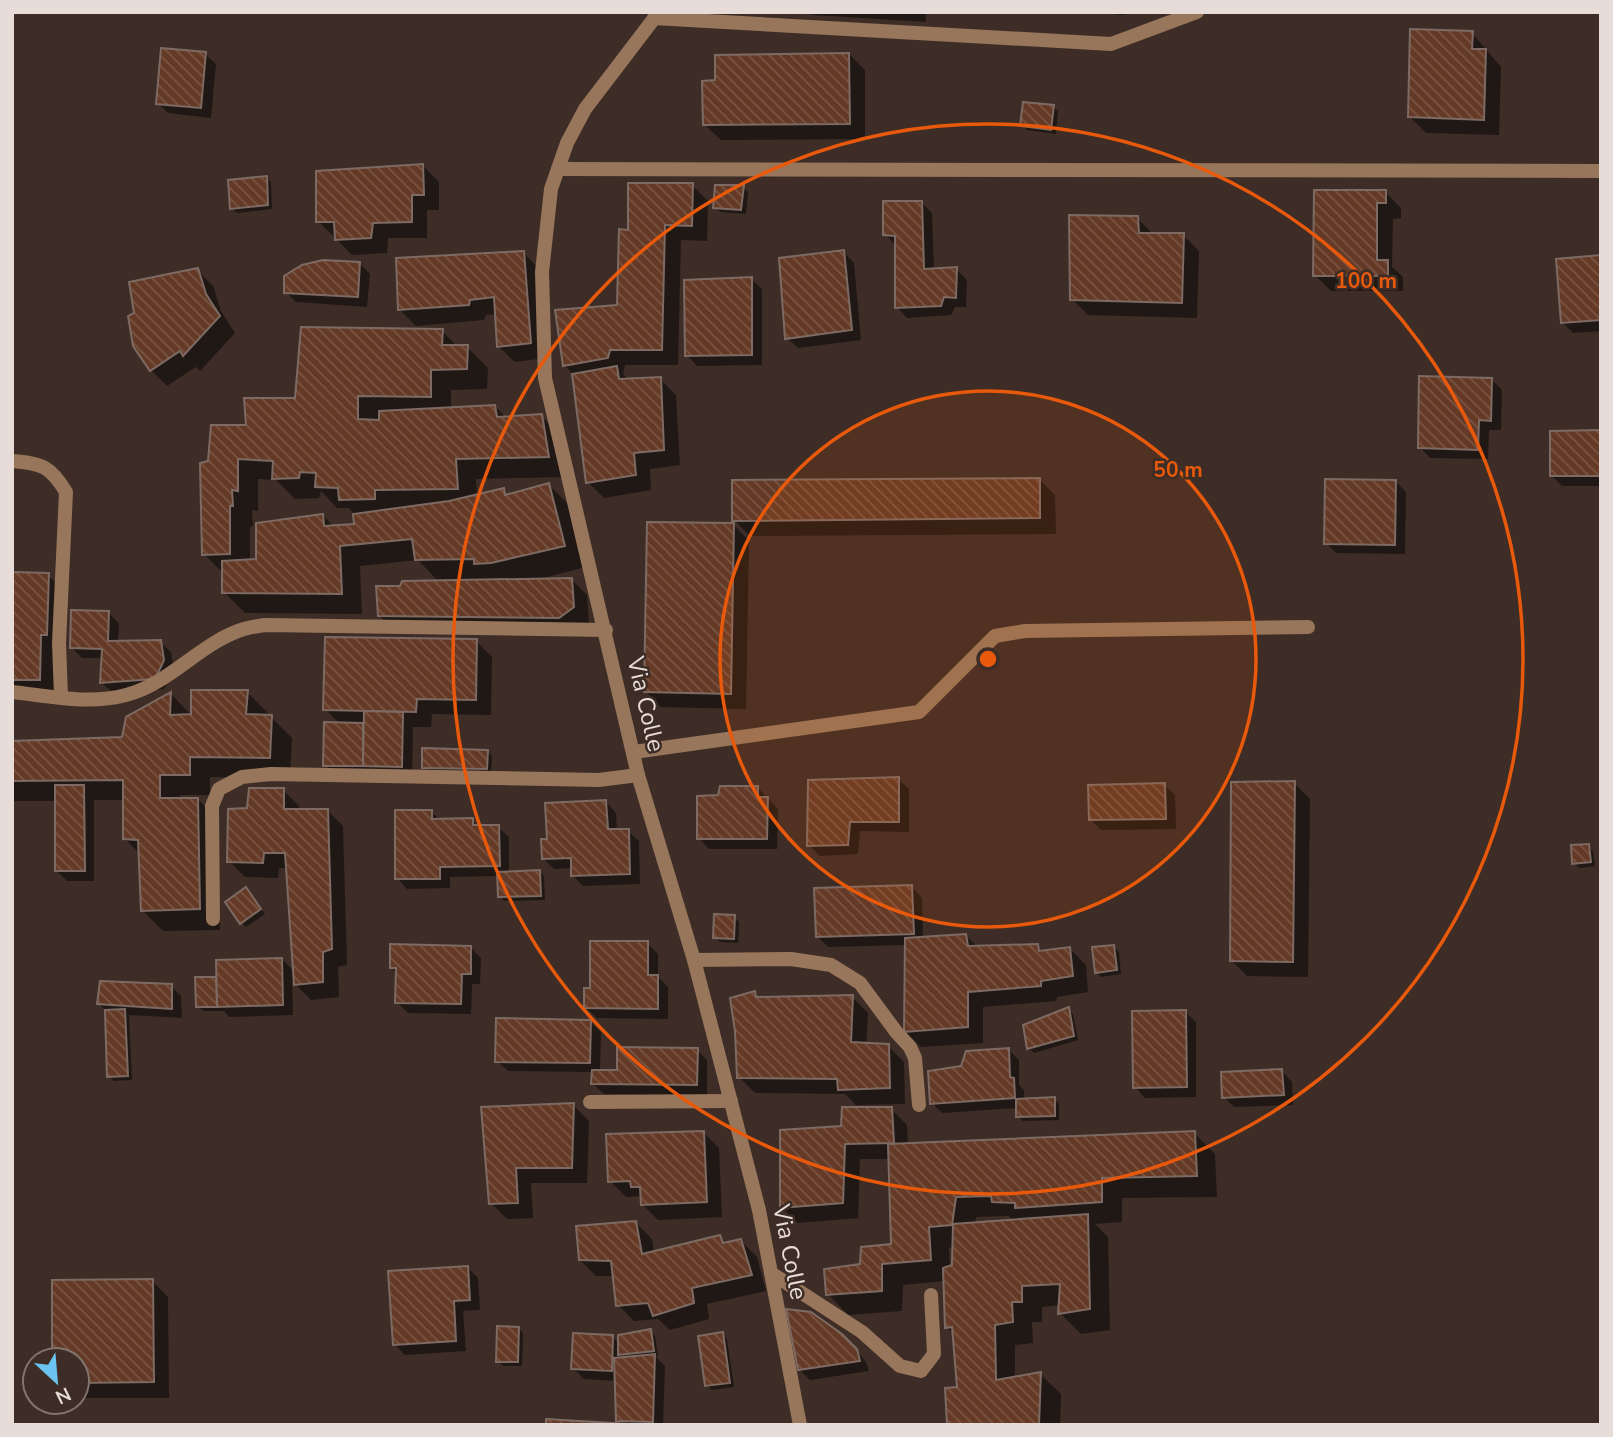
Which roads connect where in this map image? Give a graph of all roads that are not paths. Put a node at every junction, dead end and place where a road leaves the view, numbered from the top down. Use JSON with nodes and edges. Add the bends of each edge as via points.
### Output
{"nodes":[{"id":1,"x":1197,"y":12,"type":"edge"},
{"id":2,"x":656,"y":15,"type":"edge"},
{"id":3,"x":558,"y":169,"type":"junction"},
{"id":4,"x":1601,"y":171,"type":"edge"},
{"id":5,"x":12,"y":461,"type":"edge"},
{"id":6,"x":1308,"y":627,"type":"dead end"},
{"id":7,"x":606,"y":630,"type":"junction"},
{"id":8,"x":12,"y":692,"type":"edge"},
{"id":9,"x":61,"y":696,"type":"junction"},
{"id":10,"x":634,"y":752,"type":"junction"},
{"id":11,"x":638,"y":775,"type":"junction"},
{"id":12,"x":213,"y":919,"type":"dead end"},
{"id":13,"x":694,"y":960,"type":"junction"},
{"id":14,"x":731,"y":1101,"type":"junction"},
{"id":15,"x":590,"y":1102,"type":"dead end"},
{"id":16,"x":919,"y":1105,"type":"dead end"},
{"id":17,"x":771,"y":1273,"type":"junction"},
{"id":18,"x":931,"y":1296,"type":"dead end"},
{"id":19,"x":800,"y":1425,"type":"edge"}],
"edges":[{"from":1,"to":2,"type":"street","via":[[1111,44]]},
{"from":2,"to":3,"type":"street","name":"Via Colle","via":[[585,109]]},
{"from":3,"to":4,"type":"street"},
{"from":3,"to":7,"type":"street","name":"Via Colle","via":[[551,189],[542,272],[545,378]]},
{"from":5,"to":9,"type":"street","via":[[54,473],[66,492]]},
{"from":6,"to":10,"type":"street","via":[[1025,631],[995,636],[919,712]]},
{"from":7,"to":9,"type":"street","via":[[265,625],[242,629],[126,695],[92,700]]},
{"from":7,"to":10,"type":"street","name":"Via Colle"},
{"from":8,"to":9,"type":"street"},
{"from":10,"to":11,"type":"street","name":"Via Colle"},
{"from":11,"to":12,"type":"street","via":[[599,780],[242,777],[219,789],[212,806]]},
{"from":11,"to":13,"type":"street","name":"Via Colle"},
{"from":13,"to":14,"type":"street","name":"Via Colle"},
{"from":13,"to":16,"type":"street","via":[[791,959],[831,965],[859,982],[910,1047]]},
{"from":14,"to":15,"type":"street"},
{"from":14,"to":17,"type":"street","name":"Via Colle"},
{"from":17,"to":18,"type":"street","via":[[862,1332],[900,1366],[921,1371],[934,1354]]},
{"from":17,"to":19,"type":"street","name":"Via Colle"}]}
